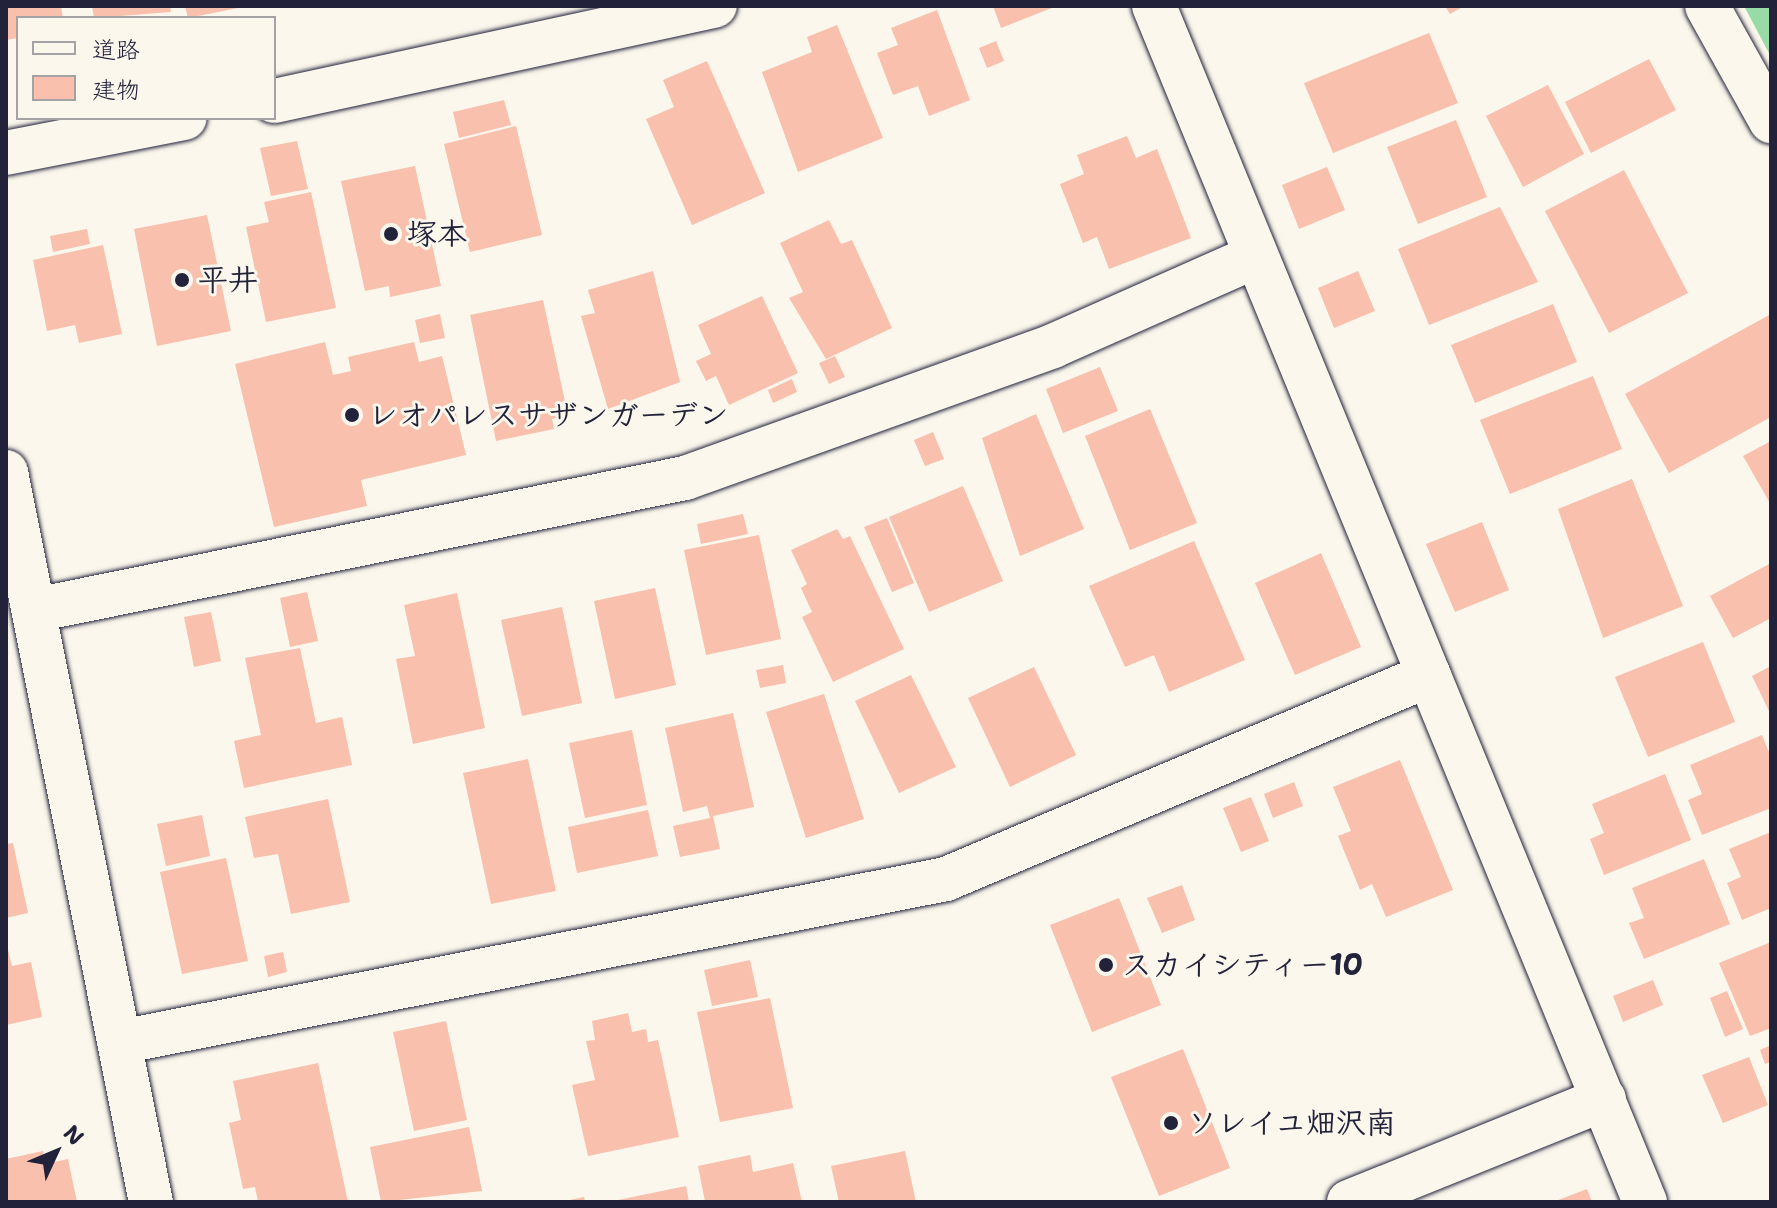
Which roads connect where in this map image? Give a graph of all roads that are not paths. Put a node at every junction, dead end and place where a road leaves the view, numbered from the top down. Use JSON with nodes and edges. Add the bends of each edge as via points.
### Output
{"nodes":[{"id":1,"x":715,"y":6,"type":"edge"},
{"id":2,"x":1154,"y":6,"type":"edge"},
{"id":3,"x":1707,"y":6,"type":"edge"},
{"id":4,"x":276,"y":101,"type":"edge"},
{"id":5,"x":175,"y":120,"type":"edge"},
{"id":6,"x":1771,"y":121,"type":"edge"},
{"id":7,"x":6,"y":153,"type":"edge"},
{"id":8,"x":1256,"y":256,"type":"junction"},
{"id":9,"x":6,"y":472,"type":"edge"},
{"id":10,"x":35,"y":610,"type":"junction"},
{"id":11,"x":1429,"y":675,"type":"junction"},
{"id":12,"x":120,"y":1042,"type":"junction"},
{"id":13,"x":1604,"y":1099,"type":"junction"},
{"id":14,"x":151,"y":1202,"type":"edge"},
{"id":15,"x":1349,"y":1202,"type":"edge"},
{"id":16,"x":1645,"y":1202,"type":"edge"}],
"edges":[{"from":1,"to":4,"type":"street"},
{"from":2,"to":8,"type":"street"},
{"from":3,"to":6,"type":"street"},
{"from":5,"to":7,"type":"street"},
{"from":8,"to":10,"type":"street","via":[[1053,346],[685,478]]},
{"from":8,"to":11,"type":"street"},
{"from":9,"to":10,"type":"street"},
{"from":10,"to":12,"type":"street"},
{"from":11,"to":12,"type":"street","via":[[946,879]]},
{"from":11,"to":13,"type":"street"},
{"from":12,"to":14,"type":"street"},
{"from":13,"to":15,"type":"street"},
{"from":13,"to":16,"type":"street"}]}
